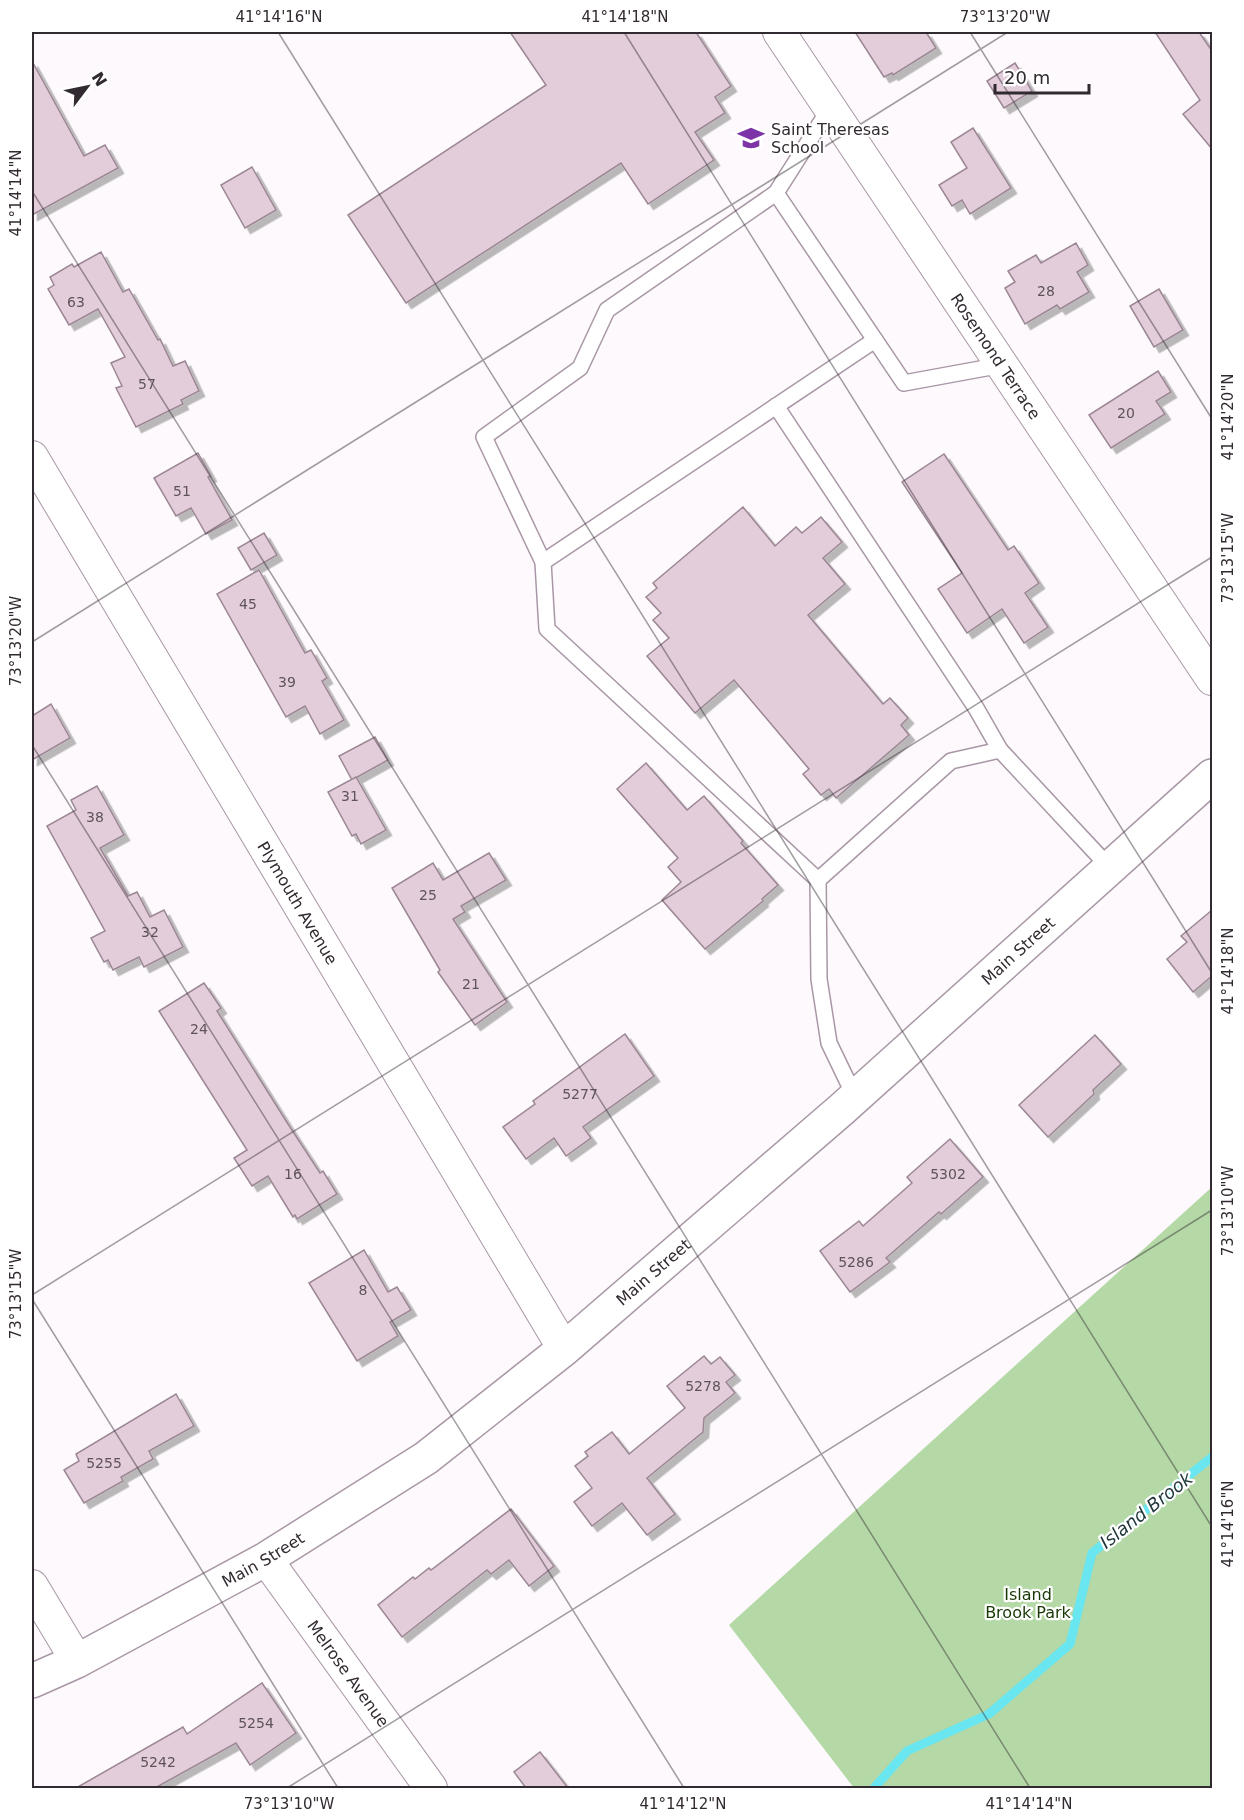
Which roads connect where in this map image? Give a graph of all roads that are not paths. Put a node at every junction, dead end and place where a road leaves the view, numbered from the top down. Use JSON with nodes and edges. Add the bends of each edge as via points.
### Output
{"nodes":[{"id":1,"x":779,"y":32,"type":"edge"},
{"id":2,"x":830,"y":108,"type":"junction"},
{"id":3,"x":776,"y":193,"type":"junction"},
{"id":4,"x":875,"y":340,"type":"junction"},
{"id":5,"x":1002,"y":365,"type":"junction"},
{"id":6,"x":776,"y":406,"type":"junction"},
{"id":7,"x":32,"y":457,"type":"edge"},
{"id":8,"x":543,"y":562,"type":"junction"},
{"id":9,"x":1212,"y":680,"type":"edge"},
{"id":10,"x":1000,"y":750,"type":"junction"},
{"id":11,"x":1212,"y":776,"type":"edge"},
{"id":12,"x":1111,"y":869,"type":"junction"},
{"id":13,"x":818,"y":880,"type":"junction"},
{"id":14,"x":855,"y":1097,"type":"junction"},
{"id":15,"x":564,"y":1349,"type":"junction"},
{"id":16,"x":266,"y":1559,"type":"junction"},
{"id":17,"x":32,"y":1586,"type":"edge"},
{"id":18,"x":77,"y":1661,"type":"junction"},
{"id":19,"x":32,"y":1681,"type":"edge"},
{"id":20,"x":432,"y":1788,"type":"edge"}],
"edges":[{"from":1,"to":2,"type":"street","name":"Rosemond Terrace"},
{"from":2,"to":3,"type":"lane"},
{"from":2,"to":5,"type":"street","name":"Rosemond Terrace"},
{"from":3,"to":4,"type":"lane"},
{"from":3,"to":8,"type":"lane","via":[[607,310],[580,368],[484,437]]},
{"from":4,"to":5,"type":"lane","via":[[904,383]]},
{"from":4,"to":6,"type":"lane"},
{"from":5,"to":9,"type":"street","name":"Rosemond Terrace"},
{"from":6,"to":8,"type":"lane"},
{"from":6,"to":10,"type":"lane"},
{"from":7,"to":15,"type":"street","name":"Plymouth Avenue"},
{"from":8,"to":13,"type":"lane","via":[[547,629]]},
{"from":10,"to":12,"type":"lane"},
{"from":10,"to":13,"type":"lane","via":[[951,761]]},
{"from":11,"to":12,"type":"main road","name":"Main Street"},
{"from":12,"to":14,"type":"main road","name":"Main Street"},
{"from":13,"to":14,"type":"lane","via":[[819,979],[829,1043]]},
{"from":14,"to":15,"type":"main road","name":"Main Street"},
{"from":15,"to":16,"type":"main road","name":"Main Street","via":[[426,1458]]},
{"from":16,"to":18,"type":"main road","name":"Main Street"},
{"from":16,"to":20,"type":"street","name":"Melrose Avenue"},
{"from":17,"to":18,"type":"street"},
{"from":18,"to":19,"type":"main road","name":"Main Street"}]}
